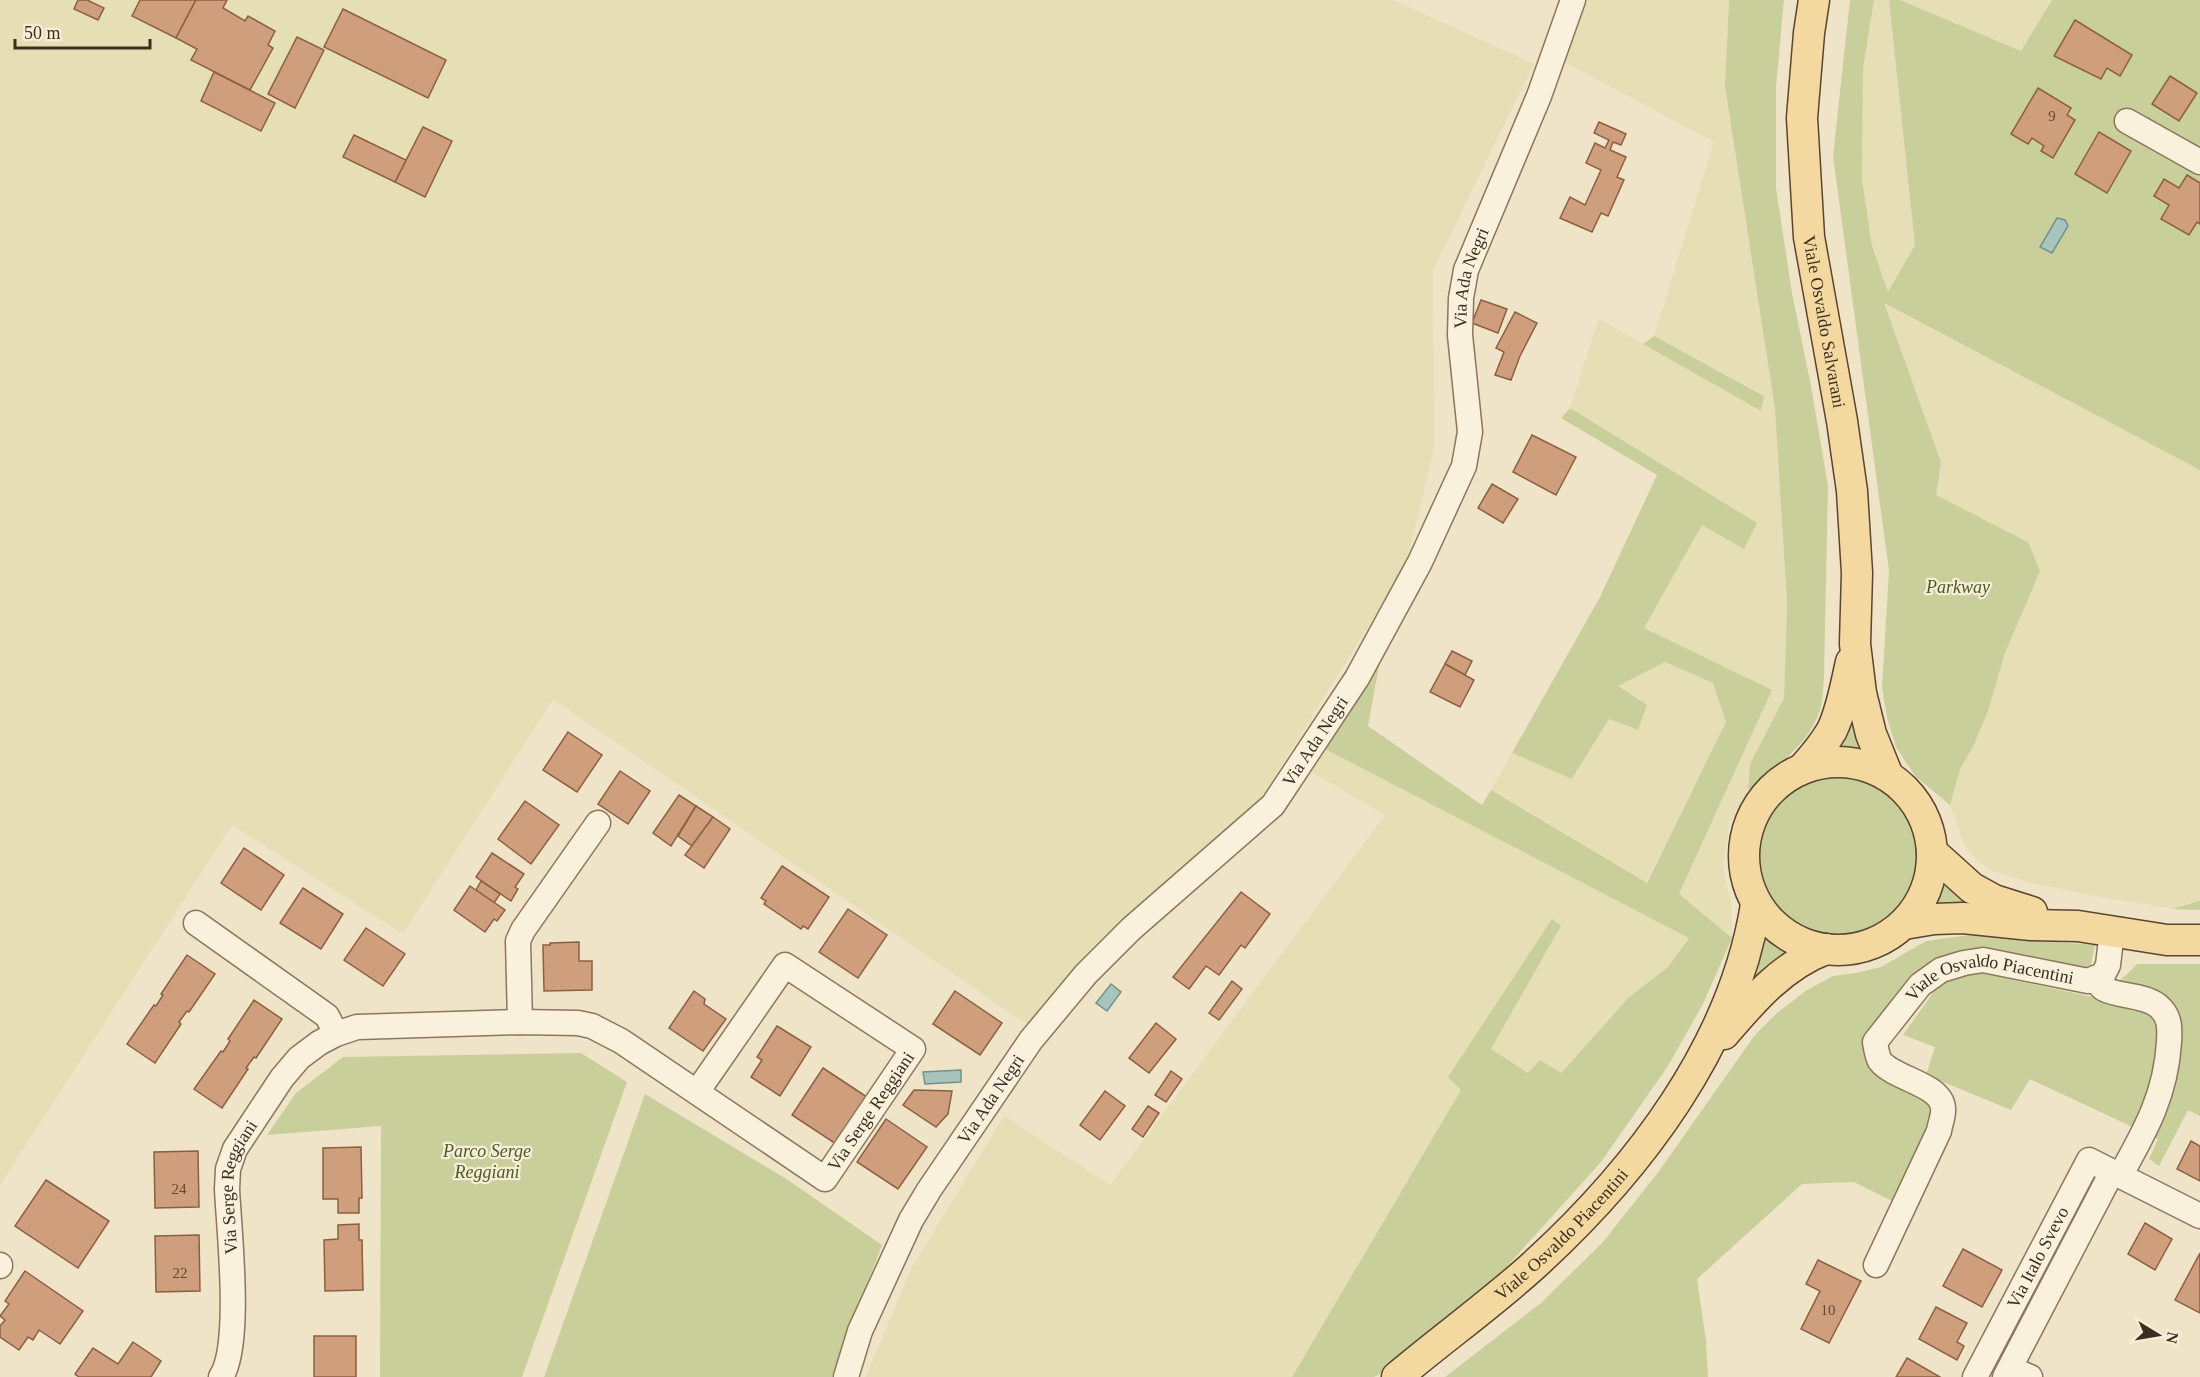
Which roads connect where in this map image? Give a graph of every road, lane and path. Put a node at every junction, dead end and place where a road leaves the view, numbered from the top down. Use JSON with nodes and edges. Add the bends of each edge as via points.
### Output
{"nodes":[{"id":1,"x":1573,"y":0,"type":"edge"},
{"id":2,"x":1814,"y":0,"type":"edge"},
{"id":3,"x":2127,"y":121,"type":"dead end"},
{"id":4,"x":2200,"y":162,"type":"edge"},
{"id":5,"x":1855,"y":644,"type":"junction"},
{"id":6,"x":1804,"y":767,"type":"junction"},
{"id":7,"x":1888,"y":776,"type":"junction"},
{"id":8,"x":598,"y":823,"type":"dead end"},
{"id":9,"x":1932,"y":852,"type":"junction"},
{"id":10,"x":1756,"y":905,"type":"junction"},
{"id":11,"x":196,"y":923,"type":"dead end"},
{"id":12,"x":1904,"y":924,"type":"junction"},
{"id":13,"x":2078,"y":926,"type":"junction"},
{"id":14,"x":2112,"y":931,"type":"junction"},
{"id":15,"x":2200,"y":940,"type":"edge"},
{"id":16,"x":1826,"y":950,"type":"junction"},
{"id":17,"x":2095,"y":978,"type":"junction"},
{"id":18,"x":520,"y":1022,"type":"junction"},
{"id":19,"x":336,"y":1034,"type":"junction"},
{"id":20,"x":1697,"y":1067,"type":"junction"},
{"id":21,"x":696,"y":1092,"type":"junction"},
{"id":22,"x":2120,"y":1176,"type":"junction"},
{"id":23,"x":2200,"y":1216,"type":"edge"},
{"id":24,"x":1876,"y":1264,"type":"dead end"},
{"id":25,"x":2020,"y":1376,"type":"edge"},
{"id":26,"x":221,"y":1377,"type":"edge"},
{"id":27,"x":846,"y":1377,"type":"edge"},
{"id":28,"x":1397,"y":1377,"type":"edge"},
{"id":29,"x":1975,"y":1377,"type":"edge"}],
"edges":[{"from":1,"to":27,"type":"street","name":"Via Ada Negri","via":[[1539,96],[1466,270],[1460,335],[1469,448],[1420,562],[1357,678],[1273,805],[1131,929],[1086,974],[1031,1040],[911,1220],[860,1330]]},
{"from":2,"to":5,"type":"main road","name":"Viale Osvaldo Salvarani","via":[[1802,118],[1805,194],[1852,491],[1857,573]]},
{"from":3,"to":4,"type":"street"},
{"from":5,"to":6,"type":"main road","name":"Viale Osvaldo Salvarani","via":[[1832,729]]},
{"from":5,"to":7,"type":"main road","name":"Viale Osvaldo Salvarani","via":[[1871,734]]},
{"from":6,"to":7,"type":"main road","name":"Viale Osvaldo Piacentini","via":[[1847,762],[1869,766]]},
{"from":6,"to":10,"type":"main road","name":"Viale Osvaldo Piacentini","via":[[1770,790],[1750,819],[1745,836],[1744,872]]},
{"from":7,"to":9,"type":"main road","name":"Viale Osvaldo Piacentini","via":[[1922,812]]},
{"from":8,"to":18,"type":"street","via":[[518,941]]},
{"from":9,"to":12,"type":"main road","name":"Viale Osvaldo Piacentini","via":[[1926,891]]},
{"from":9,"to":13,"type":"main road","name":"Viale Osvaldo Piacentini","via":[[1972,888],[1994,900]]},
{"from":10,"to":16,"type":"main road","name":"Viale Osvaldo Piacentini","via":[[1785,935]]},
{"from":10,"to":20,"type":"main road","name":"Viale Osvaldo Piacentini","via":[[1740,972]]},
{"from":11,"to":19,"type":"street","via":[[327,1016]]},
{"from":12,"to":13,"type":"main road","name":"Viale Osvaldo Piacentini","via":[[1963,918]]},
{"from":12,"to":16,"type":"main road","name":"Viale Osvaldo Piacentini","via":[[1875,943],[1842,951]]},
{"from":13,"to":14,"type":"main road","name":"Viale Osvaldo Piacentini"},
{"from":14,"to":15,"type":"main road","name":"Viale Osvaldo Piacentini","via":[[2167,940]]},
{"from":14,"to":17,"type":"street","name":"Viale Osvaldo Piacentini","via":[[2108,965],[2103,975]]},
{"from":16,"to":20,"type":"main road","name":"Viale Osvaldo Piacentini","via":[[1784,973],[1755,997]]},
{"from":17,"to":22,"type":"street","via":[[2102,988],[2156,1004],[2170,1025],[2161,1092]]},
{"from":17,"to":24,"type":"street","name":"Viale Osvaldo Piacentini","via":[[2088,981],[1983,960],[1964,963],[1941,970],[1920,985],[1875,1042],[1878,1059],[1892,1072],[1926,1087],[1940,1098],[1943,1108],[1939,1131]]},
{"from":18,"to":19,"type":"street","name":"Via Serge Reggiani","via":[[357,1027]]},
{"from":18,"to":21,"type":"street","name":"Via Serge Reggiani","via":[[592,1026]]},
{"from":19,"to":26,"type":"street","name":"Via Serge Reggiani","via":[[299,1058],[282,1078],[242,1136],[228,1169],[233,1313],[230,1355]]},
{"from":20,"to":28,"type":"main road","name":"Viale Osvaldo Piacentini","via":[[1631,1162],[1568,1233]]},
{"from":21,"to":21,"type":"street","name":"Via Serge Reggiani","via":[[825,1179],[913,1049],[785,965]]},
{"from":22,"to":23,"type":"street","name":"Via Italo Svevo"},
{"from":22,"to":25,"type":"street","name":"Via Italo Svevo"},
{"from":22,"to":29,"type":"street","name":"Via Italo Svevo","via":[[2089,1160]]}]}
